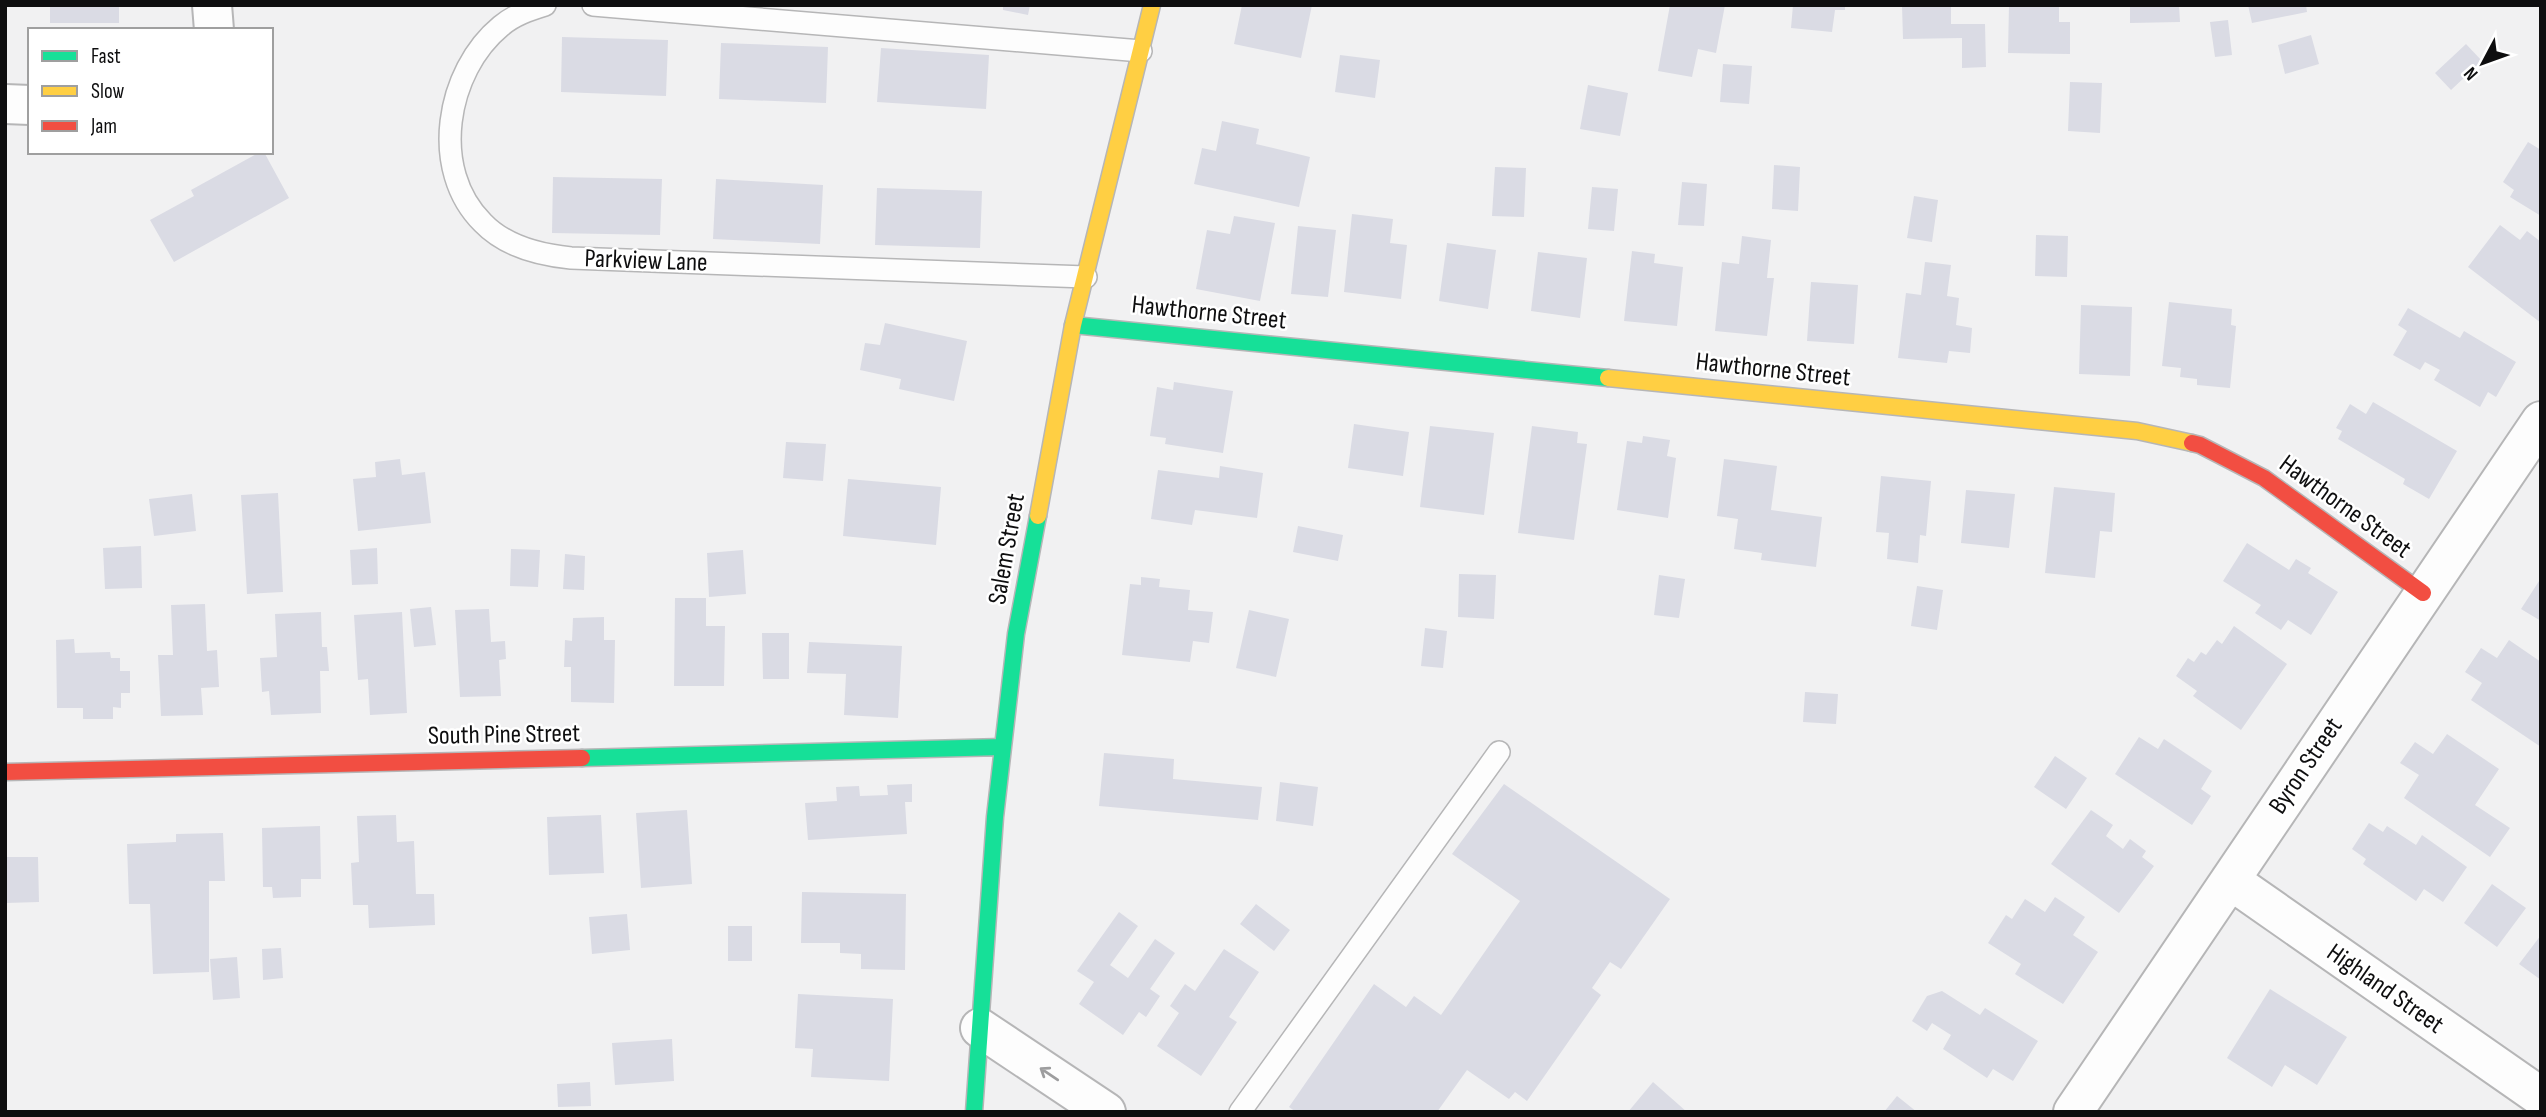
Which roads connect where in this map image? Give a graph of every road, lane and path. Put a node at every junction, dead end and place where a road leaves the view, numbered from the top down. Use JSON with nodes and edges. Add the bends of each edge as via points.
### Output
{"nodes":[{"id":1,"x":212,"y":5,"type":"edge"},
{"id":2,"x":545,"y":5,"type":"edge"},
{"id":3,"x":593,"y":5,"type":"edge"},
{"id":4,"x":1153,"y":5,"type":"edge"},
{"id":5,"x":214,"y":28,"type":"edge"},
{"id":6,"x":1141,"y":51,"type":"junction"},
{"id":7,"x":5,"y":104,"type":"edge"},
{"id":8,"x":28,"y":104,"type":"edge"},
{"id":9,"x":1086,"y":277,"type":"junction"},
{"id":10,"x":1073,"y":325,"type":"junction"},
{"id":11,"x":2536,"y":439,"type":"edge"},
{"id":12,"x":2423,"y":593,"type":"junction"},
{"id":13,"x":1003,"y":747,"type":"junction"},
{"id":14,"x":1499,"y":752,"type":"dead end"},
{"id":15,"x":5,"y":772,"type":"edge"},
{"id":16,"x":2230,"y":880,"type":"junction"},
{"id":17,"x":980,"y":1028,"type":"junction"},
{"id":18,"x":2541,"y":1097,"type":"edge"},
{"id":19,"x":974,"y":1112,"type":"edge"},
{"id":20,"x":1106,"y":1112,"type":"edge"},
{"id":21,"x":1240,"y":1112,"type":"edge"},
{"id":22,"x":2073,"y":1112,"type":"edge"}],
"edges":[{"from":1,"to":5,"type":"street"},
{"from":2,"to":9,"type":"lane","name":"Parkview Lane","via":[[522,12],[485,43],[453,105],[449,129],[458,181],[483,223],[502,238],[528,250],[571,258]]},
{"from":3,"to":6,"type":"lane"},
{"from":4,"to":6,"type":"street","name":"Salem Street"},
{"from":6,"to":9,"type":"street","name":"Salem Street"},
{"from":7,"to":8,"type":"street"},
{"from":9,"to":10,"type":"street","name":"Salem Street"},
{"from":10,"to":12,"type":"street","name":"Hawthorne Street","via":[[2159,435],[2200,445],[2264,478]]},
{"from":10,"to":13,"type":"street","name":"Salem Street","via":[[1016,634]]},
{"from":11,"to":12,"type":"street","name":"Byron Street"},
{"from":12,"to":16,"type":"street","name":"Byron Street"},
{"from":13,"to":15,"type":"street","name":"South Pine Street"},
{"from":13,"to":17,"type":"street","name":"Salem Street"},
{"from":14,"to":21,"type":"lane"},
{"from":16,"to":18,"type":"street","name":"Highland Street"},
{"from":16,"to":22,"type":"street","name":"Byron Street"},
{"from":17,"to":19,"type":"street","name":"Salem Street"},
{"from":20,"to":17,"type":"street","one_way":true}]}
